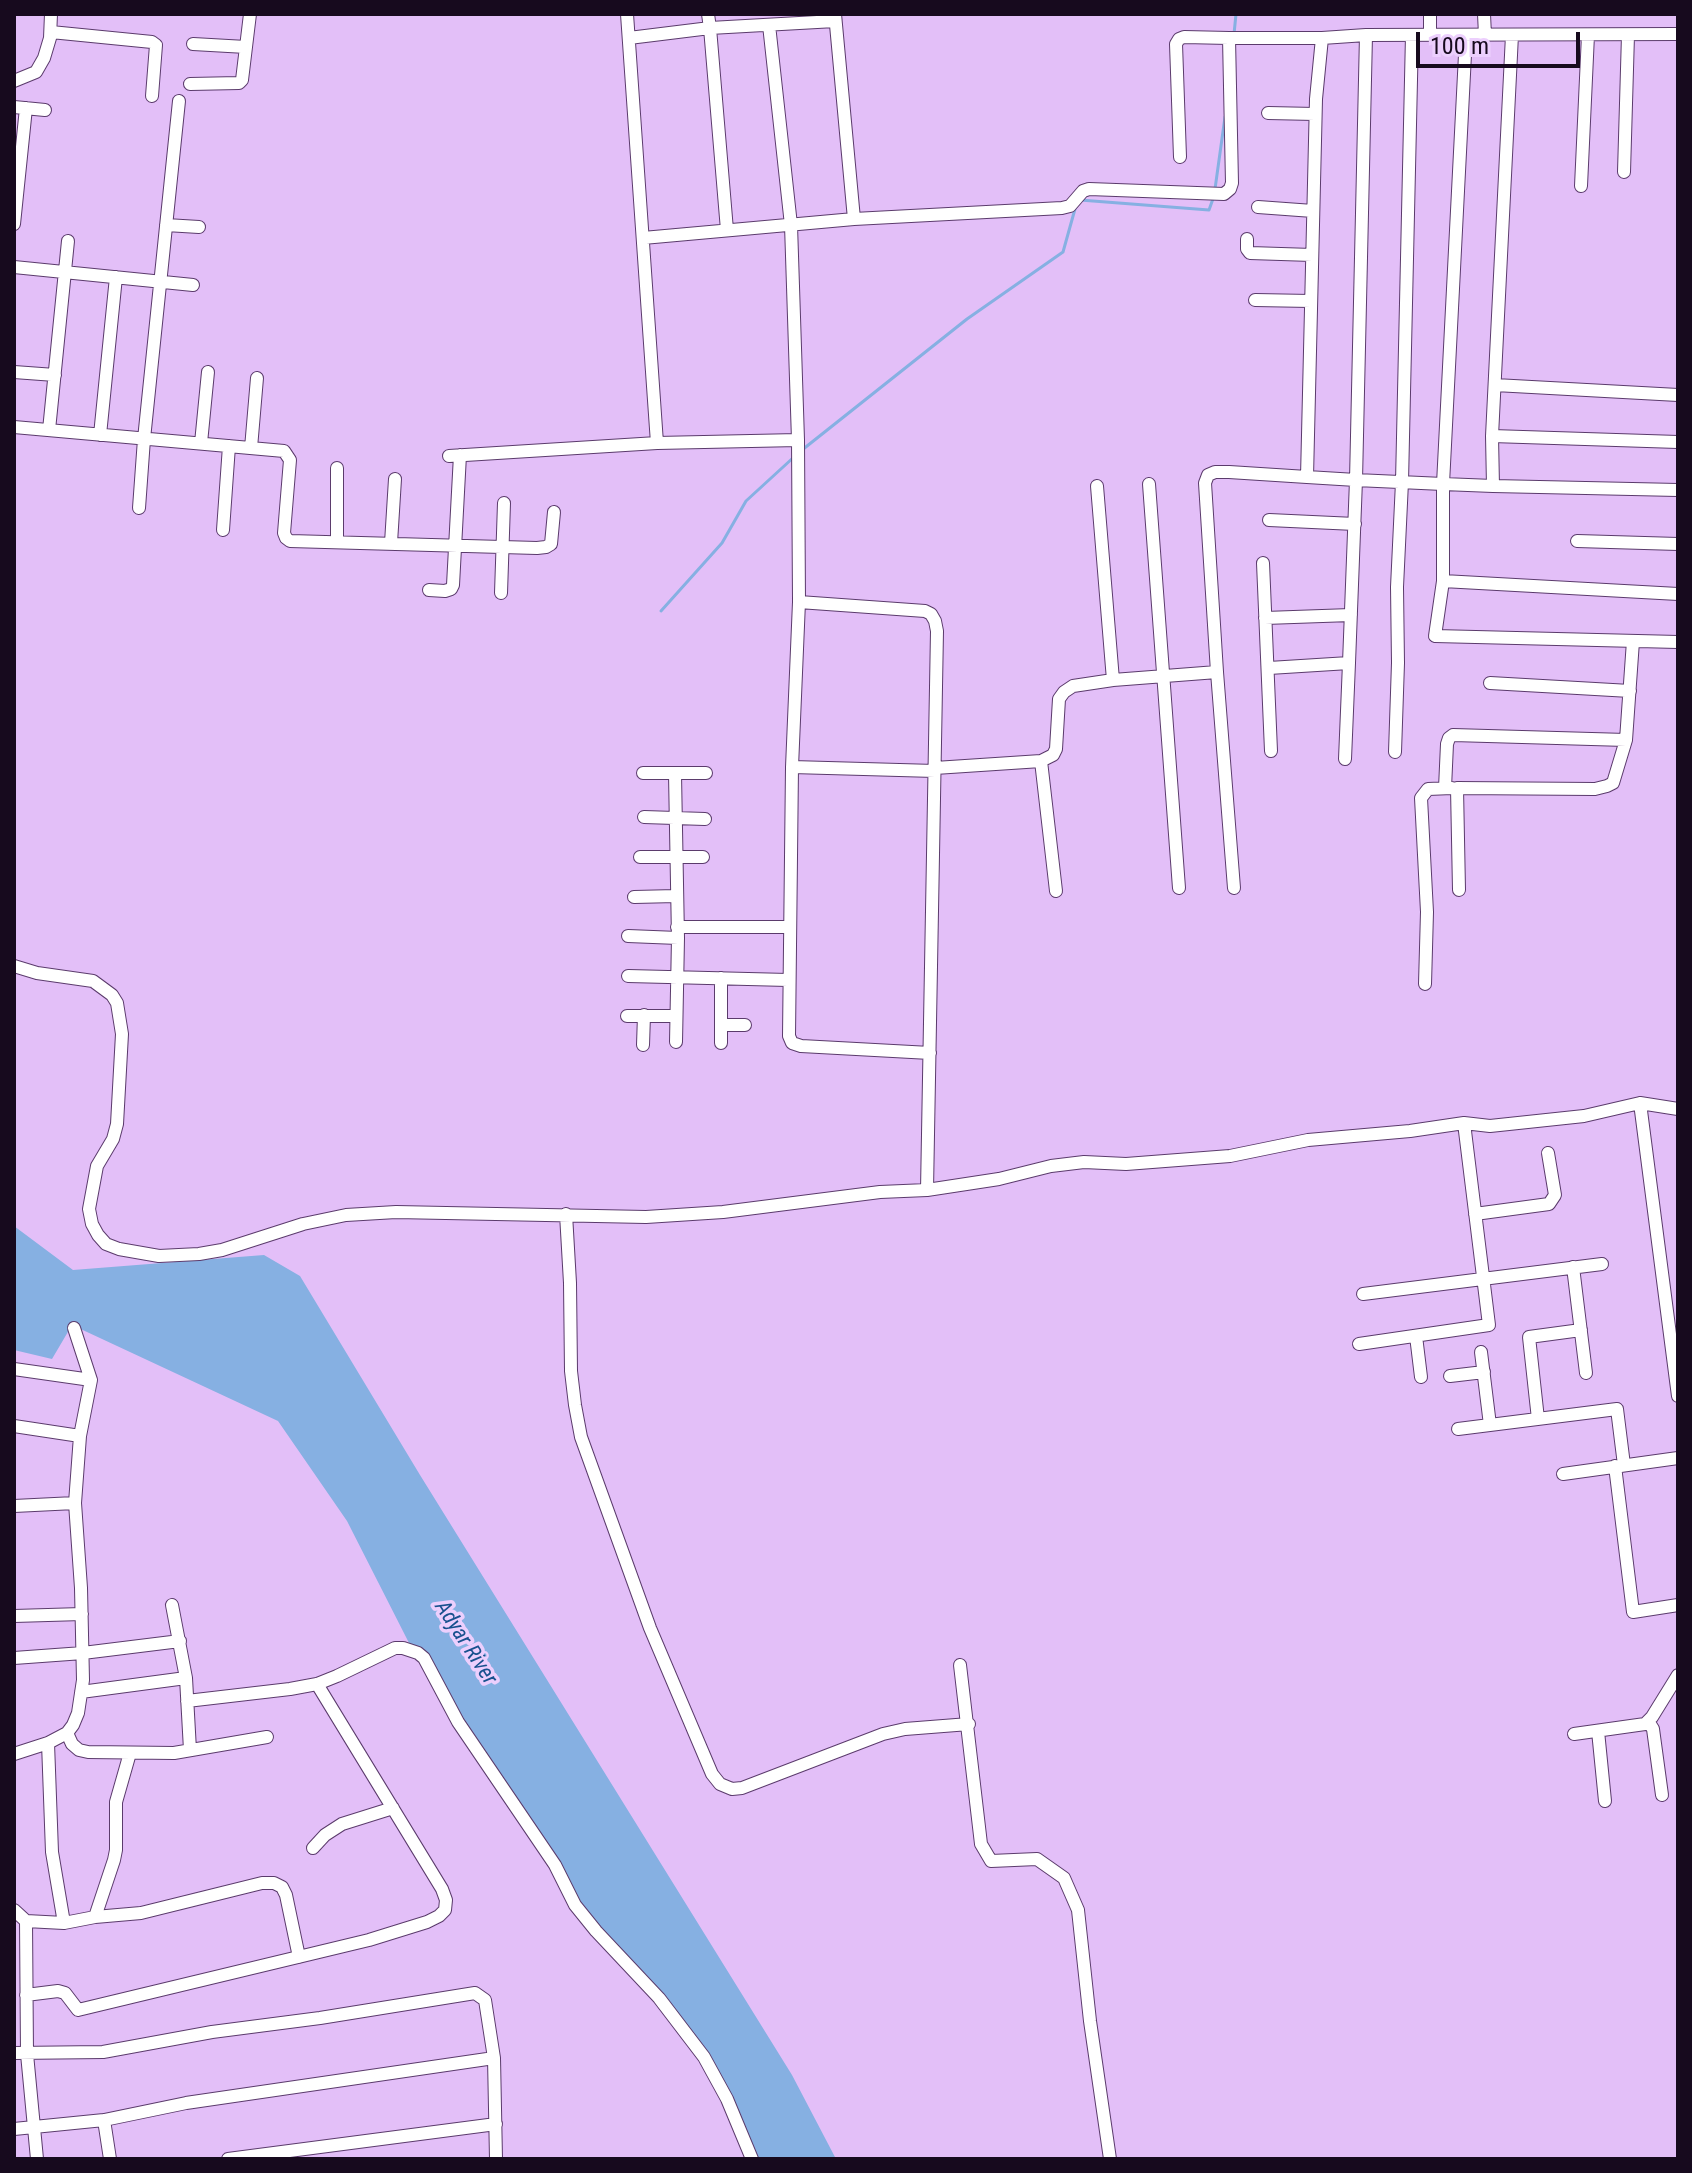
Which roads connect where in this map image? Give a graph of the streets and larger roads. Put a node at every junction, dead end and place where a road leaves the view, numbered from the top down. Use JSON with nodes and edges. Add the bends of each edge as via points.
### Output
{"nodes":[{"id":1,"x":51,"y":14,"type":"edge"},
{"id":2,"x":250,"y":14,"type":"edge"},
{"id":3,"x":627,"y":14,"type":"edge"},
{"id":4,"x":708,"y":14,"type":"edge"},
{"id":5,"x":1430,"y":14,"type":"edge"},
{"id":6,"x":1484,"y":14,"type":"edge"},
{"id":7,"x":835,"y":17,"type":"edge"},
{"id":8,"x":769,"y":25,"type":"junction"},
{"id":9,"x":710,"y":28,"type":"junction"},
{"id":10,"x":51,"y":32,"type":"junction"},
{"id":11,"x":1678,"y":34,"type":"edge"},
{"id":12,"x":1366,"y":35,"type":"junction"},
{"id":13,"x":1412,"y":35,"type":"junction"},
{"id":14,"x":1430,"y":35,"type":"junction"},
{"id":15,"x":1466,"y":35,"type":"junction"},
{"id":16,"x":1485,"y":35,"type":"junction"},
{"id":17,"x":1512,"y":35,"type":"junction"},
{"id":18,"x":1588,"y":35,"type":"junction"},
{"id":19,"x":1628,"y":35,"type":"junction"},
{"id":20,"x":629,"y":38,"type":"junction"},
{"id":21,"x":1229,"y":38,"type":"junction"},
{"id":22,"x":1322,"y":38,"type":"junction"},
{"id":23,"x":193,"y":44,"type":"dead end"},
{"id":24,"x":246,"y":47,"type":"junction"},
{"id":25,"x":14,"y":81,"type":"edge"},
{"id":26,"x":190,"y":84,"type":"dead end"},
{"id":27,"x":152,"y":96,"type":"dead end"},
{"id":28,"x":179,"y":101,"type":"dead end"},
{"id":29,"x":20,"y":108,"type":"edge"},
{"id":30,"x":45,"y":110,"type":"dead end"},
{"id":31,"x":1268,"y":113,"type":"dead end"},
{"id":32,"x":1315,"y":114,"type":"junction"},
{"id":33,"x":1180,"y":157,"type":"dead end"},
{"id":34,"x":1624,"y":172,"type":"dead end"},
{"id":35,"x":1581,"y":186,"type":"dead end"},
{"id":36,"x":1258,"y":207,"type":"dead end"},
{"id":37,"x":1313,"y":211,"type":"junction"},
{"id":38,"x":854,"y":219,"type":"junction"},
{"id":39,"x":14,"y":224,"type":"edge"},
{"id":40,"x":166,"y":225,"type":"junction"},
{"id":41,"x":791,"y":225,"type":"junction"},
{"id":42,"x":199,"y":227,"type":"dead end"},
{"id":43,"x":727,"y":230,"type":"junction"},
{"id":44,"x":643,"y":238,"type":"junction"},
{"id":45,"x":1247,"y":239,"type":"dead end"},
{"id":46,"x":68,"y":241,"type":"dead end"},
{"id":47,"x":1312,"y":255,"type":"junction"},
{"id":48,"x":14,"y":267,"type":"edge"},
{"id":49,"x":65,"y":272,"type":"junction"},
{"id":50,"x":116,"y":277,"type":"junction"},
{"id":51,"x":160,"y":282,"type":"junction"},
{"id":52,"x":193,"y":285,"type":"dead end"},
{"id":53,"x":1255,"y":300,"type":"dead end"},
{"id":54,"x":1311,"y":301,"type":"junction"},
{"id":55,"x":14,"y":372,"type":"edge"},
{"id":56,"x":208,"y":372,"type":"dead end"},
{"id":57,"x":55,"y":375,"type":"junction"},
{"id":58,"x":257,"y":378,"type":"dead end"},
{"id":59,"x":1495,"y":385,"type":"junction"},
{"id":60,"x":1678,"y":395,"type":"edge"},
{"id":61,"x":14,"y":427,"type":"edge"},
{"id":62,"x":49,"y":430,"type":"junction"},
{"id":63,"x":100,"y":435,"type":"junction"},
{"id":64,"x":1492,"y":436,"type":"junction"},
{"id":65,"x":144,"y":439,"type":"junction"},
{"id":66,"x":798,"y":440,"type":"junction"},
{"id":67,"x":1678,"y":442,"type":"edge"},
{"id":68,"x":201,"y":443,"type":"junction"},
{"id":69,"x":657,"y":443,"type":"junction"},
{"id":70,"x":229,"y":446,"type":"junction"},
{"id":71,"x":251,"y":448,"type":"junction"},
{"id":72,"x":337,"y":468,"type":"dead end"},
{"id":73,"x":1307,"y":477,"type":"junction"},
{"id":74,"x":395,"y":479,"type":"dead end"},
{"id":75,"x":1356,"y":480,"type":"junction"},
{"id":76,"x":1402,"y":482,"type":"junction"},
{"id":77,"x":1149,"y":484,"type":"dead end"},
{"id":78,"x":1443,"y":484,"type":"junction"},
{"id":79,"x":1097,"y":486,"type":"dead end"},
{"id":80,"x":1493,"y":486,"type":"junction"},
{"id":81,"x":1678,"y":490,"type":"edge"},
{"id":82,"x":504,"y":503,"type":"dead end"},
{"id":83,"x":139,"y":508,"type":"dead end"},
{"id":84,"x":554,"y":512,"type":"dead end"},
{"id":85,"x":1269,"y":520,"type":"dead end"},
{"id":86,"x":1355,"y":524,"type":"junction"},
{"id":87,"x":223,"y":530,"type":"dead end"},
{"id":88,"x":1577,"y":541,"type":"dead end"},
{"id":89,"x":337,"y":542,"type":"junction"},
{"id":90,"x":391,"y":543,"type":"junction"},
{"id":91,"x":1678,"y":544,"type":"edge"},
{"id":92,"x":455,"y":546,"type":"junction"},
{"id":93,"x":502,"y":547,"type":"junction"},
{"id":94,"x":1263,"y":563,"type":"dead end"},
{"id":95,"x":1443,"y":581,"type":"junction"},
{"id":96,"x":429,"y":590,"type":"dead end"},
{"id":97,"x":501,"y":593,"type":"dead end"},
{"id":98,"x":1678,"y":594,"type":"edge"},
{"id":99,"x":799,"y":602,"type":"junction"},
{"id":100,"x":1351,"y":615,"type":"junction"},
{"id":101,"x":1265,"y":618,"type":"junction"},
{"id":102,"x":1633,"y":641,"type":"junction"},
{"id":103,"x":1678,"y":642,"type":"edge"},
{"id":104,"x":1349,"y":663,"type":"junction"},
{"id":105,"x":1269,"y":668,"type":"junction"},
{"id":106,"x":1217,"y":672,"type":"junction"},
{"id":107,"x":1164,"y":676,"type":"junction"},
{"id":108,"x":1113,"y":680,"type":"junction"},
{"id":109,"x":1490,"y":683,"type":"dead end"},
{"id":110,"x":1630,"y":691,"type":"junction"},
{"id":111,"x":1626,"y":740,"type":"junction"},
{"id":112,"x":1271,"y":751,"type":"dead end"},
{"id":113,"x":1395,"y":752,"type":"dead end"},
{"id":114,"x":1345,"y":759,"type":"dead end"},
{"id":115,"x":1041,"y":761,"type":"junction"},
{"id":116,"x":792,"y":767,"type":"junction"},
{"id":117,"x":935,"y":770,"type":"junction"},
{"id":118,"x":643,"y":773,"type":"dead end"},
{"id":119,"x":706,"y":773,"type":"dead end"},
{"id":120,"x":675,"y":774,"type":"junction"},
{"id":121,"x":1451,"y":788,"type":"junction"},
{"id":122,"x":644,"y":817,"type":"dead end"},
{"id":123,"x":676,"y":818,"type":"junction"},
{"id":124,"x":705,"y":819,"type":"dead end"},
{"id":125,"x":677,"y":856,"type":"junction"},
{"id":126,"x":640,"y":857,"type":"dead end"},
{"id":127,"x":703,"y":857,"type":"dead end"},
{"id":128,"x":1179,"y":888,"type":"dead end"},
{"id":129,"x":1234,"y":888,"type":"dead end"},
{"id":130,"x":1459,"y":890,"type":"dead end"},
{"id":131,"x":1056,"y":891,"type":"dead end"},
{"id":132,"x":676,"y":896,"type":"junction"},
{"id":133,"x":634,"y":897,"type":"dead end"},
{"id":134,"x":789,"y":927,"type":"junction"},
{"id":135,"x":677,"y":932,"type":"junction"},
{"id":136,"x":628,"y":936,"type":"dead end"},
{"id":137,"x":14,"y":966,"type":"edge"},
{"id":138,"x":628,"y":976,"type":"dead end"},
{"id":139,"x":676,"y":977,"type":"junction"},
{"id":140,"x":721,"y":978,"type":"junction"},
{"id":141,"x":788,"y":980,"type":"junction"},
{"id":142,"x":1425,"y":984,"type":"dead end"},
{"id":143,"x":644,"y":1015,"type":"junction"},
{"id":144,"x":627,"y":1016,"type":"dead end"},
{"id":145,"x":676,"y":1016,"type":"junction"},
{"id":146,"x":721,"y":1025,"type":"junction"},
{"id":147,"x":745,"y":1025,"type":"dead end"},
{"id":148,"x":676,"y":1042,"type":"dead end"},
{"id":149,"x":721,"y":1043,"type":"dead end"},
{"id":150,"x":643,"y":1045,"type":"dead end"},
{"id":151,"x":930,"y":1053,"type":"junction"},
{"id":152,"x":1640,"y":1103,"type":"junction"},
{"id":153,"x":1678,"y":1109,"type":"edge"},
{"id":154,"x":1464,"y":1123,"type":"junction"},
{"id":155,"x":1548,"y":1153,"type":"dead end"},
{"id":156,"x":927,"y":1190,"type":"junction"},
{"id":157,"x":566,"y":1214,"type":"junction"},
{"id":158,"x":1475,"y":1214,"type":"junction"},
{"id":159,"x":1602,"y":1264,"type":"dead end"},
{"id":160,"x":1573,"y":1267,"type":"junction"},
{"id":161,"x":1484,"y":1279,"type":"junction"},
{"id":162,"x":1678,"y":1289,"type":"edge"},
{"id":163,"x":1664,"y":1291,"type":"junction"},
{"id":164,"x":1363,"y":1294,"type":"dead end"},
{"id":165,"x":74,"y":1328,"type":"dead end"},
{"id":166,"x":1581,"y":1330,"type":"junction"},
{"id":167,"x":1416,"y":1336,"type":"junction"},
{"id":168,"x":1359,"y":1344,"type":"dead end"},
{"id":169,"x":1481,"y":1352,"type":"dead end"},
{"id":170,"x":14,"y":1369,"type":"edge"},
{"id":171,"x":1484,"y":1372,"type":"junction"},
{"id":172,"x":1586,"y":1373,"type":"dead end"},
{"id":173,"x":1450,"y":1376,"type":"dead end"},
{"id":174,"x":1421,"y":1377,"type":"dead end"},
{"id":175,"x":91,"y":1380,"type":"junction"},
{"id":176,"x":1678,"y":1388,"type":"edge"},
{"id":177,"x":1678,"y":1396,"type":"edge"},
{"id":178,"x":1538,"y":1419,"type":"junction"},
{"id":179,"x":1490,"y":1425,"type":"junction"},
{"id":180,"x":14,"y":1426,"type":"edge"},
{"id":181,"x":1458,"y":1429,"type":"dead end"},
{"id":182,"x":80,"y":1436,"type":"junction"},
{"id":183,"x":1678,"y":1458,"type":"edge"},
{"id":184,"x":1620,"y":1466,"type":"junction"},
{"id":185,"x":1563,"y":1474,"type":"dead end"},
{"id":186,"x":75,"y":1503,"type":"junction"},
{"id":187,"x":14,"y":1506,"type":"edge"},
{"id":188,"x":172,"y":1605,"type":"dead end"},
{"id":189,"x":1678,"y":1605,"type":"edge"},
{"id":190,"x":82,"y":1614,"type":"junction"},
{"id":191,"x":14,"y":1616,"type":"edge"},
{"id":192,"x":180,"y":1641,"type":"junction"},
{"id":193,"x":83,"y":1653,"type":"junction"},
{"id":194,"x":14,"y":1658,"type":"edge"},
{"id":195,"x":960,"y":1665,"type":"dead end"},
{"id":196,"x":1677,"y":1676,"type":"edge"},
{"id":197,"x":186,"y":1678,"type":"junction"},
{"id":198,"x":317,"y":1684,"type":"junction"},
{"id":199,"x":81,"y":1692,"type":"junction"},
{"id":200,"x":187,"y":1701,"type":"junction"},
{"id":201,"x":1648,"y":1721,"type":"junction"},
{"id":202,"x":969,"y":1724,"type":"junction"},
{"id":203,"x":1598,"y":1731,"type":"junction"},
{"id":204,"x":67,"y":1733,"type":"junction"},
{"id":205,"x":1574,"y":1734,"type":"dead end"},
{"id":206,"x":267,"y":1737,"type":"dead end"},
{"id":207,"x":48,"y":1743,"type":"junction"},
{"id":208,"x":190,"y":1750,"type":"junction"},
{"id":209,"x":130,"y":1753,"type":"junction"},
{"id":210,"x":14,"y":1754,"type":"edge"},
{"id":211,"x":1662,"y":1795,"type":"dead end"},
{"id":212,"x":1605,"y":1801,"type":"dead end"},
{"id":213,"x":393,"y":1808,"type":"junction"},
{"id":214,"x":313,"y":1848,"type":"dead end"},
{"id":215,"x":14,"y":1910,"type":"edge"},
{"id":216,"x":95,"y":1917,"type":"junction"},
{"id":217,"x":26,"y":1921,"type":"junction"},
{"id":218,"x":64,"y":1923,"type":"junction"},
{"id":219,"x":299,"y":1957,"type":"junction"},
{"id":220,"x":20,"y":1971,"type":"edge"},
{"id":221,"x":26,"y":1995,"type":"junction"},
{"id":222,"x":21,"y":2053,"type":"edge"},
{"id":223,"x":494,"y":2058,"type":"junction"},
{"id":224,"x":104,"y":2120,"type":"junction"},
{"id":225,"x":496,"y":2124,"type":"junction"},
{"id":226,"x":35,"y":2127,"type":"junction"},
{"id":227,"x":14,"y":2129,"type":"edge"},
{"id":228,"x":37,"y":2159,"type":"edge"},
{"id":229,"x":110,"y":2159,"type":"edge"},
{"id":230,"x":228,"y":2159,"type":"edge"},
{"id":231,"x":496,"y":2159,"type":"edge"},
{"id":232,"x":752,"y":2159,"type":"edge"},
{"id":233,"x":1110,"y":2159,"type":"edge"}],
"edges":[{"from":1,"to":10,"type":"street"},
{"from":2,"to":24,"type":"street"},
{"from":3,"to":20,"type":"street"},
{"from":4,"to":9,"type":"street"},
{"from":5,"to":14,"type":"street"},
{"from":6,"to":16,"type":"street"},
{"from":7,"to":8,"type":"street"},
{"from":7,"to":38,"type":"street"},
{"from":8,"to":9,"type":"street"},
{"from":8,"to":41,"type":"street"},
{"from":9,"to":20,"type":"street"},
{"from":9,"to":43,"type":"street"},
{"from":10,"to":25,"type":"street","via":[[36,72]]},
{"from":10,"to":27,"type":"street","via":[[152,42]]},
{"from":11,"to":19,"type":"street"},
{"from":12,"to":13,"type":"street"},
{"from":12,"to":22,"type":"street"},
{"from":12,"to":75,"type":"street"},
{"from":13,"to":14,"type":"street"},
{"from":13,"to":76,"type":"street"},
{"from":14,"to":15,"type":"street"},
{"from":15,"to":16,"type":"street"},
{"from":15,"to":78,"type":"street"},
{"from":16,"to":17,"type":"street"},
{"from":17,"to":18,"type":"street"},
{"from":17,"to":59,"type":"street"},
{"from":18,"to":19,"type":"street"},
{"from":18,"to":35,"type":"street"},
{"from":19,"to":34,"type":"street"},
{"from":20,"to":44,"type":"street"},
{"from":21,"to":22,"type":"street"},
{"from":21,"to":33,"type":"street","via":[[1184,37],[1176,44]]},
{"from":21,"to":38,"type":"street","via":[[1232,183],[1224,194],[1089,189],[1062,208]]},
{"from":22,"to":32,"type":"street"},
{"from":23,"to":24,"type":"street"},
{"from":24,"to":26,"type":"street","via":[[239,83]]},
{"from":28,"to":40,"type":"street"},
{"from":29,"to":30,"type":"street"},
{"from":29,"to":39,"type":"street"},
{"from":31,"to":32,"type":"street"},
{"from":32,"to":37,"type":"street"},
{"from":36,"to":37,"type":"street"},
{"from":37,"to":47,"type":"street"},
{"from":38,"to":41,"type":"street"},
{"from":40,"to":42,"type":"street"},
{"from":40,"to":51,"type":"street"},
{"from":41,"to":43,"type":"street"},
{"from":41,"to":66,"type":"street"},
{"from":43,"to":44,"type":"street"},
{"from":44,"to":69,"type":"street"},
{"from":45,"to":47,"type":"street","via":[[1250,253]]},
{"from":46,"to":49,"type":"street"},
{"from":47,"to":54,"type":"street"},
{"from":48,"to":49,"type":"street"},
{"from":49,"to":50,"type":"street"},
{"from":49,"to":57,"type":"street"},
{"from":50,"to":51,"type":"street"},
{"from":50,"to":63,"type":"street"},
{"from":51,"to":52,"type":"street"},
{"from":51,"to":65,"type":"street"},
{"from":53,"to":54,"type":"street"},
{"from":54,"to":73,"type":"street"},
{"from":55,"to":57,"type":"street"},
{"from":56,"to":68,"type":"street"},
{"from":57,"to":62,"type":"street"},
{"from":58,"to":71,"type":"street"},
{"from":59,"to":60,"type":"street"},
{"from":59,"to":64,"type":"street"},
{"from":61,"to":62,"type":"street"},
{"from":62,"to":63,"type":"street"},
{"from":63,"to":65,"type":"street"},
{"from":64,"to":67,"type":"street"},
{"from":64,"to":80,"type":"street"},
{"from":65,"to":68,"type":"street"},
{"from":65,"to":83,"type":"street"},
{"from":66,"to":69,"type":"street"},
{"from":66,"to":99,"type":"street"},
{"from":68,"to":70,"type":"street"},
{"from":69,"to":92,"type":"street","via":[[454,456]]},
{"from":70,"to":71,"type":"street"},
{"from":70,"to":87,"type":"street"},
{"from":71,"to":89,"type":"street","via":[[284,451],[290,460],[286,538]]},
{"from":72,"to":89,"type":"street"},
{"from":73,"to":75,"type":"street"},
{"from":73,"to":106,"type":"street","via":[[1208,475]]},
{"from":74,"to":90,"type":"street"},
{"from":75,"to":76,"type":"street"},
{"from":75,"to":86,"type":"street"},
{"from":76,"to":78,"type":"street"},
{"from":76,"to":113,"type":"street"},
{"from":77,"to":107,"type":"street"},
{"from":78,"to":80,"type":"street"},
{"from":78,"to":95,"type":"street"},
{"from":79,"to":108,"type":"street"},
{"from":80,"to":81,"type":"street"},
{"from":82,"to":93,"type":"street"},
{"from":84,"to":93,"type":"street","via":[[551,544]]},
{"from":85,"to":86,"type":"street"},
{"from":86,"to":100,"type":"street"},
{"from":88,"to":91,"type":"street"},
{"from":89,"to":90,"type":"street"},
{"from":90,"to":92,"type":"street"},
{"from":92,"to":93,"type":"street"},
{"from":92,"to":96,"type":"street","via":[[451,589]]},
{"from":93,"to":97,"type":"street"},
{"from":94,"to":101,"type":"street"},
{"from":95,"to":98,"type":"street"},
{"from":95,"to":102,"type":"street","via":[[1435,636]]},
{"from":99,"to":116,"type":"street"},
{"from":99,"to":117,"type":"street","via":[[931,614],[937,631]]},
{"from":100,"to":101,"type":"street"},
{"from":100,"to":104,"type":"street"},
{"from":101,"to":105,"type":"street"},
{"from":102,"to":103,"type":"street"},
{"from":102,"to":110,"type":"street"},
{"from":104,"to":105,"type":"street"},
{"from":104,"to":114,"type":"street"},
{"from":105,"to":112,"type":"street"},
{"from":106,"to":107,"type":"street"},
{"from":106,"to":129,"type":"street"},
{"from":107,"to":108,"type":"street"},
{"from":107,"to":128,"type":"street"},
{"from":108,"to":115,"type":"street","via":[[1064,692],[1056,749]]},
{"from":109,"to":110,"type":"street"},
{"from":110,"to":111,"type":"street"},
{"from":111,"to":121,"type":"street","via":[[1613,783],[1607,786]]},
{"from":111,"to":121,"type":"street","via":[[1453,735],[1447,744]]},
{"from":115,"to":117,"type":"street"},
{"from":115,"to":131,"type":"street"},
{"from":116,"to":117,"type":"street"},
{"from":116,"to":134,"type":"street"},
{"from":117,"to":151,"type":"street"},
{"from":118,"to":120,"type":"street"},
{"from":119,"to":120,"type":"street"},
{"from":120,"to":123,"type":"street"},
{"from":121,"to":130,"type":"street"},
{"from":121,"to":142,"type":"street","via":[[1428,789],[1421,798]]},
{"from":122,"to":123,"type":"street"},
{"from":123,"to":124,"type":"street"},
{"from":123,"to":125,"type":"street"},
{"from":125,"to":126,"type":"street"},
{"from":125,"to":127,"type":"street"},
{"from":125,"to":132,"type":"street"},
{"from":132,"to":133,"type":"street"},
{"from":132,"to":135,"type":"street"},
{"from":134,"to":135,"type":"street"},
{"from":134,"to":141,"type":"street"},
{"from":135,"to":136,"type":"street"},
{"from":135,"to":139,"type":"street"},
{"from":137,"to":157,"type":"street","via":[[93,981],[112,995],[120,1010],[117,1124],[97,1166],[89,1209],[106,1244],[159,1256],[199,1254],[346,1215]]},
{"from":138,"to":139,"type":"street"},
{"from":139,"to":140,"type":"street"},
{"from":139,"to":145,"type":"street"},
{"from":140,"to":141,"type":"street"},
{"from":140,"to":146,"type":"street"},
{"from":141,"to":151,"type":"street","via":[[792,1043]]},
{"from":143,"to":144,"type":"street"},
{"from":143,"to":145,"type":"street"},
{"from":143,"to":150,"type":"street"},
{"from":145,"to":148,"type":"street"},
{"from":146,"to":147,"type":"street"},
{"from":146,"to":149,"type":"street"},
{"from":151,"to":156,"type":"street"},
{"from":152,"to":153,"type":"street"},
{"from":152,"to":154,"type":"street","via":[[1584,1116],[1490,1126]]},
{"from":152,"to":163,"type":"street"},
{"from":154,"to":156,"type":"street","via":[[1308,1140],[1230,1156],[1051,1166]]},
{"from":154,"to":158,"type":"street"},
{"from":155,"to":158,"type":"street","via":[[1555,1195],[1549,1204]]},
{"from":156,"to":157,"type":"street","via":[[723,1212],[646,1217]]},
{"from":157,"to":202,"type":"street","via":[[571,1371],[581,1437],[650,1628],[712,1774],[720,1784],[742,1788],[883,1734]]},
{"from":158,"to":161,"type":"street"},
{"from":159,"to":160,"type":"street"},
{"from":160,"to":161,"type":"street"},
{"from":160,"to":166,"type":"street"},
{"from":161,"to":164,"type":"street"},
{"from":161,"to":167,"type":"street","via":[[1489,1325]]},
{"from":162,"to":163,"type":"street"},
{"from":163,"to":176,"type":"street"},
{"from":165,"to":175,"type":"street"},
{"from":166,"to":172,"type":"street"},
{"from":166,"to":178,"type":"street","via":[[1529,1337]]},
{"from":167,"to":168,"type":"street"},
{"from":167,"to":174,"type":"street"},
{"from":169,"to":171,"type":"street"},
{"from":170,"to":175,"type":"street"},
{"from":171,"to":173,"type":"street"},
{"from":171,"to":179,"type":"street"},
{"from":175,"to":182,"type":"street"},
{"from":176,"to":177,"type":"street"},
{"from":178,"to":179,"type":"street"},
{"from":178,"to":184,"type":"street","via":[[1617,1409]]},
{"from":179,"to":181,"type":"street"},
{"from":180,"to":182,"type":"street"},
{"from":182,"to":186,"type":"street"},
{"from":183,"to":184,"type":"street"},
{"from":184,"to":185,"type":"street"},
{"from":184,"to":189,"type":"street","via":[[1633,1612]]},
{"from":186,"to":187,"type":"street"},
{"from":186,"to":190,"type":"street"},
{"from":188,"to":192,"type":"street"},
{"from":190,"to":191,"type":"street"},
{"from":190,"to":193,"type":"street"},
{"from":192,"to":193,"type":"street"},
{"from":192,"to":197,"type":"street"},
{"from":193,"to":194,"type":"street"},
{"from":193,"to":199,"type":"street"},
{"from":195,"to":202,"type":"street"},
{"from":196,"to":201,"type":"street"},
{"from":197,"to":199,"type":"street"},
{"from":197,"to":200,"type":"street"},
{"from":198,"to":200,"type":"street"},
{"from":198,"to":213,"type":"street"},
{"from":198,"to":232,"type":"street","via":[[395,1648],[424,1658],[458,1722],[555,1865],[575,1905],[704,2057]]},
{"from":199,"to":204,"type":"street"},
{"from":200,"to":208,"type":"street"},
{"from":201,"to":203,"type":"street"},
{"from":201,"to":211,"type":"street"},
{"from":202,"to":233,"type":"street","via":[[981,1844],[991,1861],[1037,1859],[1064,1878],[1078,1910]]},
{"from":203,"to":205,"type":"street"},
{"from":203,"to":212,"type":"street"},
{"from":204,"to":207,"type":"street"},
{"from":204,"to":209,"type":"street","via":[[79,1750]]},
{"from":206,"to":208,"type":"street"},
{"from":207,"to":210,"type":"street"},
{"from":207,"to":218,"type":"street","via":[[52,1852]]},
{"from":208,"to":209,"type":"street"},
{"from":209,"to":216,"type":"street","via":[[116,1802],[116,1850]]},
{"from":213,"to":214,"type":"street","via":[[342,1824]]},
{"from":213,"to":219,"type":"street","via":[[442,1889],[445,1910],[427,1922]]},
{"from":215,"to":217,"type":"street"},
{"from":216,"to":218,"type":"street"},
{"from":216,"to":219,"type":"street","via":[[141,1913],[274,1883],[286,1895]]},
{"from":217,"to":218,"type":"street"},
{"from":217,"to":220,"type":"street"},
{"from":219,"to":221,"type":"street","via":[[78,2010],[65,1993]]},
{"from":220,"to":221,"type":"street"},
{"from":221,"to":222,"type":"street"},
{"from":222,"to":223,"type":"street","via":[[103,2052],[475,1993],[485,2000]]},
{"from":222,"to":226,"type":"street"},
{"from":223,"to":224,"type":"street"},
{"from":223,"to":225,"type":"street"},
{"from":224,"to":226,"type":"street"},
{"from":224,"to":229,"type":"street"},
{"from":225,"to":230,"type":"street"},
{"from":225,"to":231,"type":"street"},
{"from":226,"to":227,"type":"street"},
{"from":226,"to":228,"type":"street"}]}
